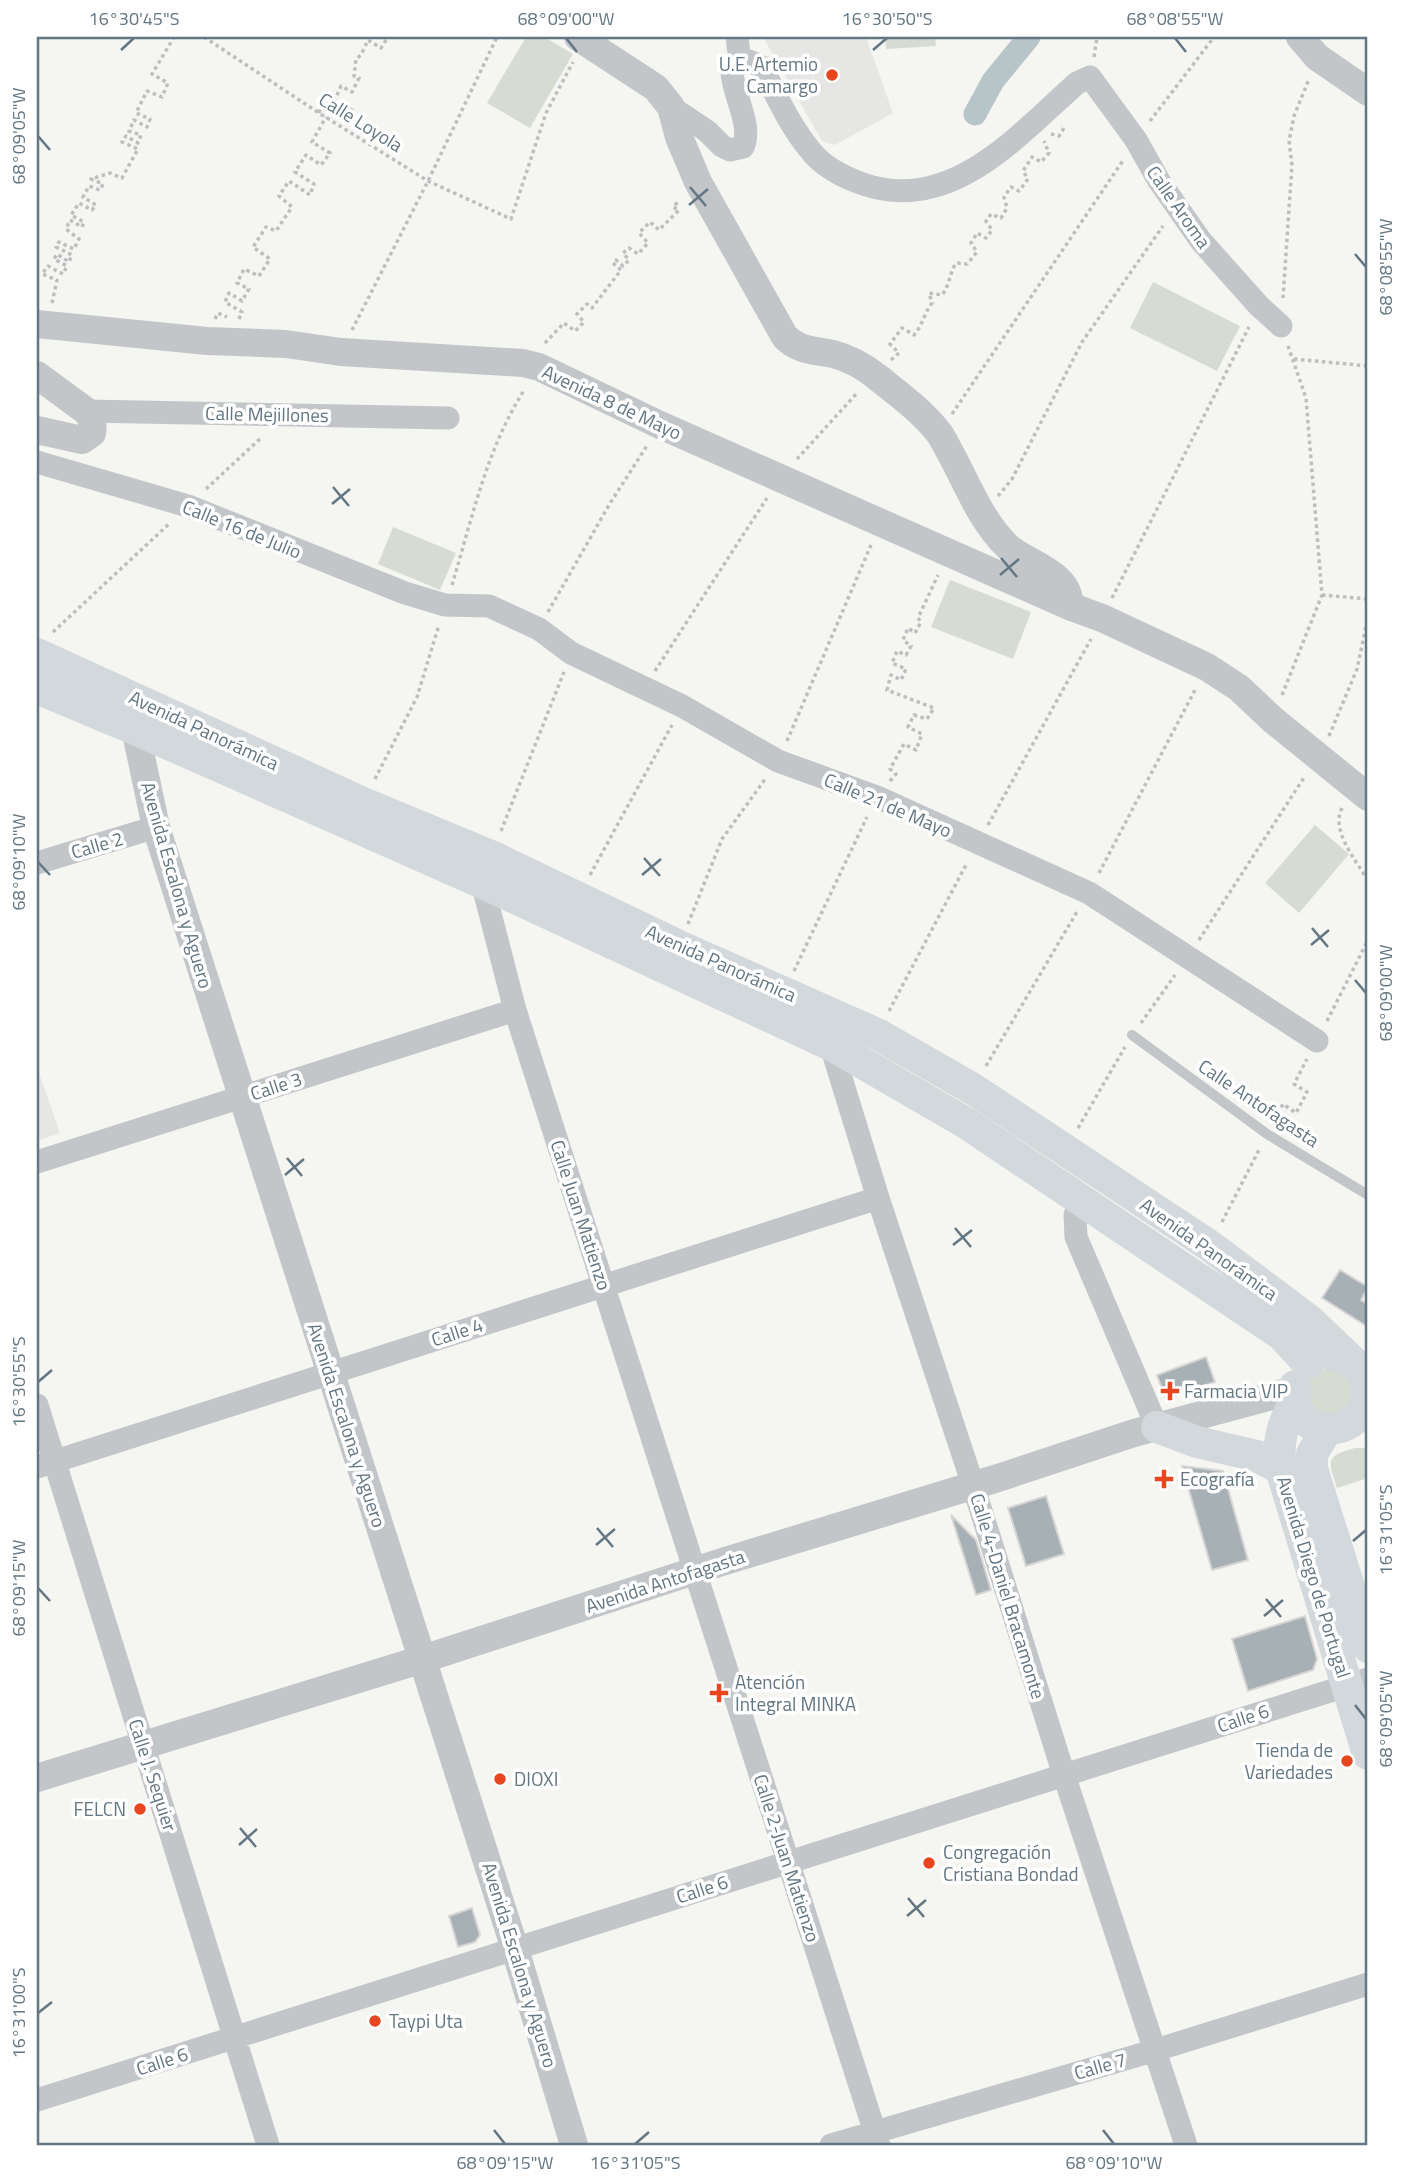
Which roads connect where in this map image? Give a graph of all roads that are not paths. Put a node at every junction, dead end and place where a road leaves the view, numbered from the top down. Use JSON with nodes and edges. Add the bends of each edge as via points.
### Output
{"nodes":[{"id":1,"x":737,"y":37,"type":"edge"},
{"id":2,"x":581,"y":39,"type":"edge"},
{"id":3,"x":1308,"y":47,"type":"edge"},
{"id":4,"x":740,"y":62,"type":"junction"},
{"id":5,"x":1368,"y":92,"type":"edge"},
{"id":6,"x":671,"y":107,"type":"junction"},
{"id":7,"x":42,"y":325,"type":"edge"},
{"id":8,"x":1281,"y":326,"type":"road end"},
{"id":9,"x":37,"y":375,"type":"edge"},
{"id":10,"x":86,"y":411,"type":"junction"},
{"id":11,"x":448,"y":418,"type":"dead end"},
{"id":12,"x":37,"y":430,"type":"edge"},
{"id":13,"x":37,"y":461,"type":"edge"},
{"id":14,"x":445,"y":605,"type":"joint"},
{"id":15,"x":1069,"y":606,"type":"junction"},
{"id":16,"x":42,"y":646,"type":"edge"},
{"id":17,"x":37,"y":688,"type":"edge"},
{"id":18,"x":143,"y":717,"type":"junction"},
{"id":19,"x":1361,"y":792,"type":"edge"},
{"id":20,"x":156,"y":827,"type":"junction"},
{"id":21,"x":37,"y":863,"type":"edge"},
{"id":22,"x":487,"y":869,"type":"junction"},
{"id":23,"x":515,"y":1010,"type":"junction"},
{"id":24,"x":842,"y":1016,"type":"junction"},
{"id":25,"x":1132,"y":1035,"type":"dead end"},
{"id":26,"x":1317,"y":1041,"type":"road end"},
{"id":27,"x":832,"y":1046,"type":"junction"},
{"id":28,"x":241,"y":1097,"type":"junction"},
{"id":29,"x":1022,"y":1122,"type":"junction"},
{"id":30,"x":1004,"y":1149,"type":"junction"},
{"id":31,"x":37,"y":1162,"type":"edge"},
{"id":32,"x":1368,"y":1195,"type":"edge"},
{"id":33,"x":878,"y":1198,"type":"junction"},
{"id":34,"x":1082,"y":1202,"type":"junction"},
{"id":35,"x":604,"y":1285,"type":"junction"},
{"id":36,"x":330,"y":1373,"type":"junction"},
{"id":37,"x":1299,"y":1385,"type":"junction"},
{"id":38,"x":1365,"y":1394,"type":"edge"},
{"id":39,"x":37,"y":1405,"type":"edge"},
{"id":40,"x":1157,"y":1427,"type":"junction"},
{"id":41,"x":1327,"y":1429,"type":"junction"},
{"id":42,"x":45,"y":1464,"type":"edge"},
{"id":43,"x":1281,"y":1469,"type":"junction"},
{"id":44,"x":973,"y":1485,"type":"junction"},
{"id":45,"x":695,"y":1571,"type":"junction"},
{"id":46,"x":1368,"y":1647,"type":"edge"},
{"id":47,"x":423,"y":1659,"type":"junction"},
{"id":48,"x":1358,"y":1682,"type":"edge"},
{"id":49,"x":144,"y":1745,"type":"junction"},
{"id":50,"x":1368,"y":1754,"type":"edge"},
{"id":51,"x":1064,"y":1775,"type":"junction"},
{"id":52,"x":37,"y":1778,"type":"edge"},
{"id":53,"x":788,"y":1862,"type":"junction"},
{"id":54,"x":515,"y":1949,"type":"junction"},
{"id":55,"x":1368,"y":1984,"type":"edge"},
{"id":56,"x":236,"y":2037,"type":"junction"},
{"id":57,"x":1156,"y":2050,"type":"junction"},
{"id":58,"x":37,"y":2100,"type":"edge"},
{"id":59,"x":877,"y":2138,"type":"edge"},
{"id":60,"x":268,"y":2145,"type":"edge"},
{"id":61,"x":574,"y":2145,"type":"edge"},
{"id":62,"x":831,"y":2145,"type":"edge"},
{"id":63,"x":1185,"y":2145,"type":"edge"}],
"edges":[{"from":1,"to":4,"type":"street"},
{"from":2,"to":6,"type":"street","via":[[656,88]]},
{"from":3,"to":5,"type":"street"},
{"from":4,"to":6,"type":"street","via":[[732,72],[747,135],[743,147],[730,150],[722,146]]},
{"from":4,"to":8,"type":"street","name":"Calle Aroma","via":[[762,67],[810,151],[829,168],[875,188],[903,192],[926,190],[983,165],[1077,83],[1090,77],[1200,241]]},
{"from":6,"to":15,"type":"street","via":[[698,182],[785,337],[804,350],[856,362],[939,433],[992,530],[1010,549],[1047,570],[1068,593]]},
{"from":7,"to":15,"type":"street","name":"Avenida 8 de Mayo","via":[[539,367]]},
{"from":9,"to":10,"type":"street"},
{"from":10,"to":11,"type":"street","name":"Calle Mejillones"},
{"from":10,"to":12,"type":"street","via":[[93,428],[86,439]]},
{"from":13,"to":14,"type":"street","name":"Calle 16 de Julio","via":[[188,506],[393,589]]},
{"from":14,"to":26,"type":"street","name":"Calle 21 de Mayo","via":[[489,606],[778,761],[877,797],[1089,893]]},
{"from":15,"to":19,"type":"street","name":"Avenida 8 de Mayo","via":[[1207,667],[1239,688]]},
{"from":16,"to":18,"type":"main road","name":"Avenida Panorámica"},
{"from":17,"to":18,"type":"main road","name":"Avenida Panorámica"},
{"from":18,"to":20,"type":"street","name":"Avenida Escalona y Aguero"},
{"from":18,"to":22,"type":"main road","name":"Avenida Panorámica"},
{"from":20,"to":21,"type":"street","name":"Calle 2"},
{"from":20,"to":28,"type":"street","name":"Avenida Escalona y Aguero"},
{"from":22,"to":23,"type":"street","name":"Calle Juan Matienzo"},
{"from":22,"to":24,"type":"main road","name":"Avenida Panorámica","via":[[577,898]]},
{"from":22,"to":27,"type":"main road","name":"Avenida Panorámica"},
{"from":23,"to":28,"type":"street","name":"Calle 3"},
{"from":23,"to":35,"type":"street","name":"Calle Juan Matienzo"},
{"from":24,"to":27,"type":"street"},
{"from":24,"to":29,"type":"main road","name":"Avenida Panorámica"},
{"from":25,"to":32,"type":"lane","name":"Calle Antofagasta","via":[[1268,1134]]},
{"from":27,"to":30,"type":"main road","name":"Avenida Panorámica"},
{"from":27,"to":33,"type":"street","name":"Calle 4-Daniel Bracamonte"},
{"from":28,"to":31,"type":"street","name":"Calle 3"},
{"from":28,"to":36,"type":"street","name":"Avenida Escalona y Aguero"},
{"from":29,"to":30,"type":"main road"},
{"from":29,"to":38,"type":"main road","name":"Avenida Panorámica","via":[[1210,1246],[1310,1321]]},
{"from":30,"to":34,"type":"main road","name":"Avenida Panorámica"},
{"from":33,"to":35,"type":"street","name":"Calle 4"},
{"from":33,"to":44,"type":"street","name":"Calle 4-Daniel Bracamonte"},
{"from":34,"to":37,"type":"main road","name":"Avenida Panorámica","via":[[1288,1339]]},
{"from":34,"to":40,"type":"street","via":[[1075,1215],[1076,1237]]},
{"from":35,"to":36,"type":"street","name":"Calle 4"},
{"from":35,"to":45,"type":"street","name":"Calle Juan Matienzo"},
{"from":36,"to":42,"type":"street","name":"Calle 4"},
{"from":36,"to":47,"type":"street","name":"Avenida Escalona y Aguero"},
{"from":37,"to":38,"type":"main road","via":[[1318,1357],[1330,1355],[1342,1357]]},
{"from":37,"to":40,"type":"street","name":"Avenida Antofagasta"},
{"from":37,"to":41,"type":"main road","name":"Avenida Panorámica","via":[[1306,1420]]},
{"from":37,"to":43,"type":"main road","name":"Avenida Diego de Portugal","via":[[1281,1427]]},
{"from":38,"to":41,"type":"main road","via":[[1344,1427]]},
{"from":39,"to":42,"type":"street","name":"Calle J. Sequier"},
{"from":40,"to":43,"type":"main road","via":[[1256,1456]]},
{"from":40,"to":44,"type":"street","name":"Avenida Antofagasta"},
{"from":41,"to":46,"type":"main road","name":"Avenida Diego de Portugal","via":[[1312,1454],[1312,1469]]},
{"from":42,"to":49,"type":"street","name":"Calle J. Sequier"},
{"from":43,"to":48,"type":"main road","name":"Avenida Diego de Portugal"},
{"from":44,"to":45,"type":"street","name":"Avenida Antofagasta"},
{"from":44,"to":51,"type":"street","name":"Calle 4-Daniel Bracamonte"},
{"from":45,"to":47,"type":"street","name":"Avenida Antofagasta"},
{"from":45,"to":53,"type":"street","name":"Calle 2-Juan Matienzo"},
{"from":47,"to":49,"type":"street","name":"Avenida Antofagasta"},
{"from":47,"to":54,"type":"street","name":"Avenida Escalona y Aguero"},
{"from":48,"to":50,"type":"main road","name":"Avenida Diego de Portugal"},
{"from":48,"to":51,"type":"street","name":"Calle 6"},
{"from":49,"to":52,"type":"street","name":"Avenida Antofagasta"},
{"from":49,"to":56,"type":"street","name":"Calle J. Sequier"},
{"from":51,"to":53,"type":"street","name":"Calle 6"},
{"from":51,"to":57,"type":"street","name":"Calle 4-Daniel Bracamonte"},
{"from":53,"to":54,"type":"street","name":"Calle 6"},
{"from":53,"to":59,"type":"street","name":"Calle 2-Juan Matienzo"},
{"from":54,"to":56,"type":"street","name":"Calle 6"},
{"from":54,"to":61,"type":"street","name":"Avenida Escalona y Aguero"},
{"from":55,"to":57,"type":"street","name":"Calle 7"},
{"from":56,"to":58,"type":"street","name":"Calle 6"},
{"from":56,"to":60,"type":"street","name":"Calle J. Sequier"},
{"from":57,"to":59,"type":"street","name":"Calle 7"},
{"from":57,"to":63,"type":"street","name":"Calle 4-Daniel Bracamonte"},
{"from":59,"to":62,"type":"street","name":"Calle 7"}]}
